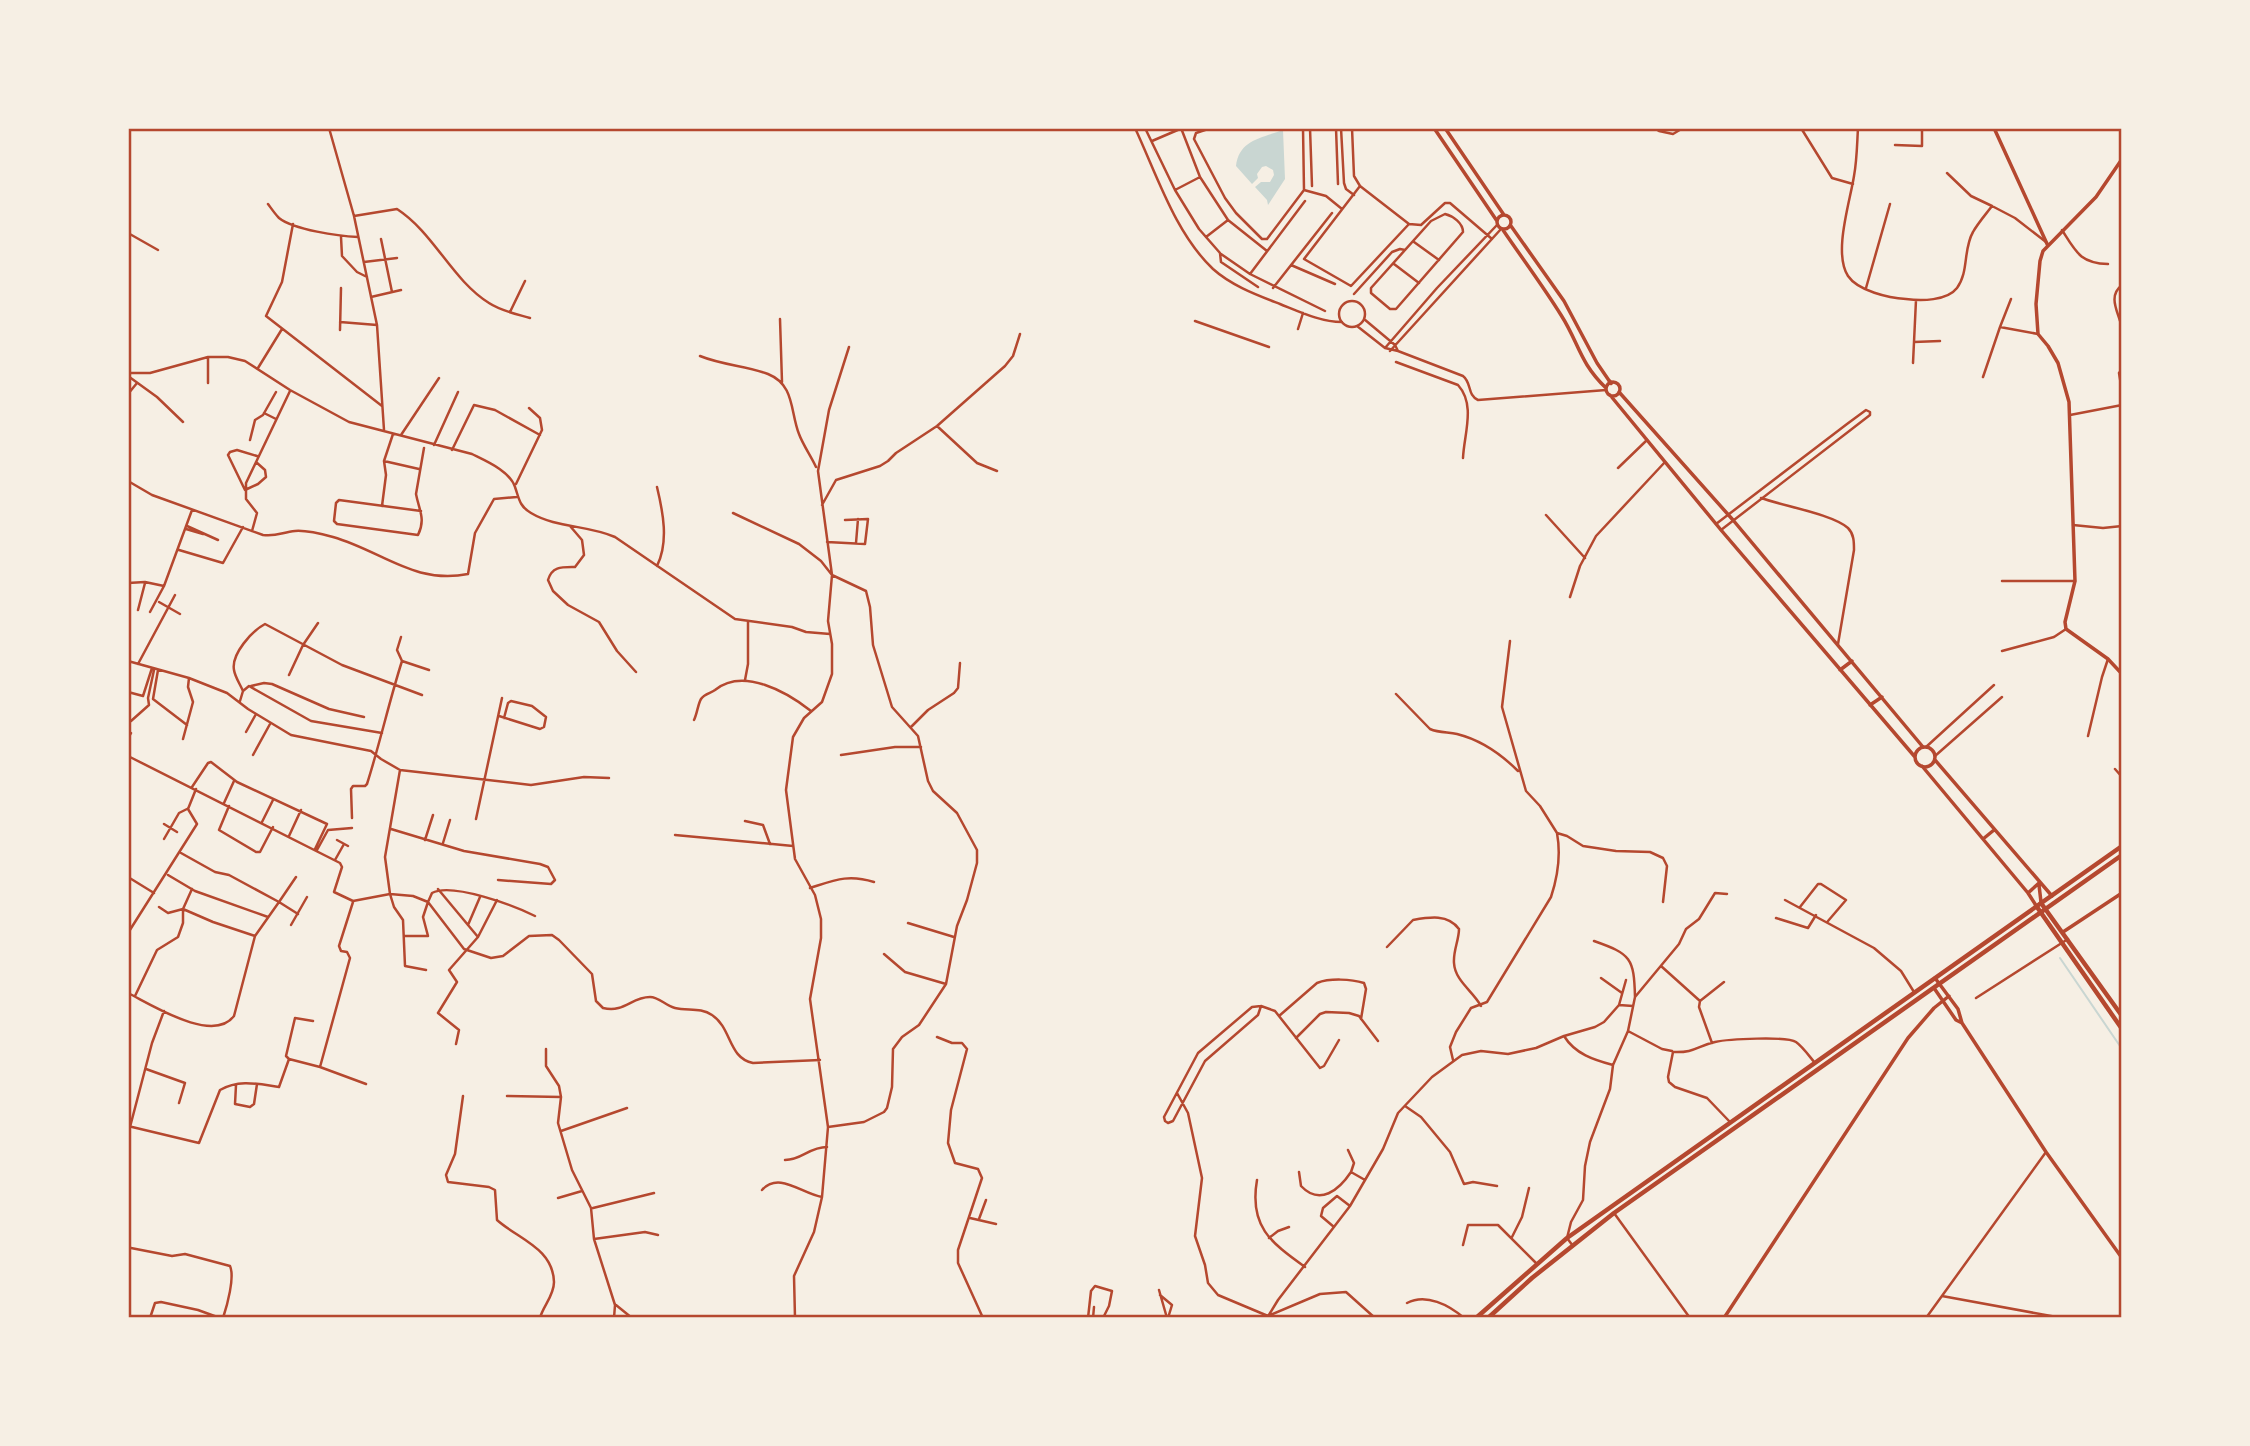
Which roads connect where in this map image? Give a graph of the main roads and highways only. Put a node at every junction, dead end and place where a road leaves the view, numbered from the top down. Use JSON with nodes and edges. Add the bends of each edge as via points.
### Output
{"nodes":[{"id":1,"x":2122,"y":846,"type":"edge"},
{"id":2,"x":2122,"y":855,"type":"edge"},
{"id":3,"x":2039,"y":905,"type":"junction"},
{"id":4,"x":2044,"y":912,"type":"junction"},
{"id":5,"x":2122,"y":1016,"type":"edge"},
{"id":6,"x":2122,"y":1030,"type":"edge"},
{"id":7,"x":1760,"y":1101,"type":"junction"},
{"id":8,"x":1765,"y":1108,"type":"junction"},
{"id":9,"x":1476,"y":1318,"type":"edge"},
{"id":10,"x":1488,"y":1318,"type":"edge"}],
"edges":[{"from":1,"to":3,"type":"main road"},
{"from":2,"to":4,"type":"main road"},
{"from":3,"to":4,"type":"main road"},
{"from":3,"to":7,"type":"main road"},
{"from":4,"to":5,"type":"main road"},
{"from":4,"to":6,"type":"main road"},
{"from":4,"to":8,"type":"main road"},
{"from":7,"to":8,"type":"main road"},
{"from":7,"to":9,"type":"main road","via":[[1567,1238]]},
{"from":8,"to":10,"type":"main road","via":[[1614,1213]]}]}
